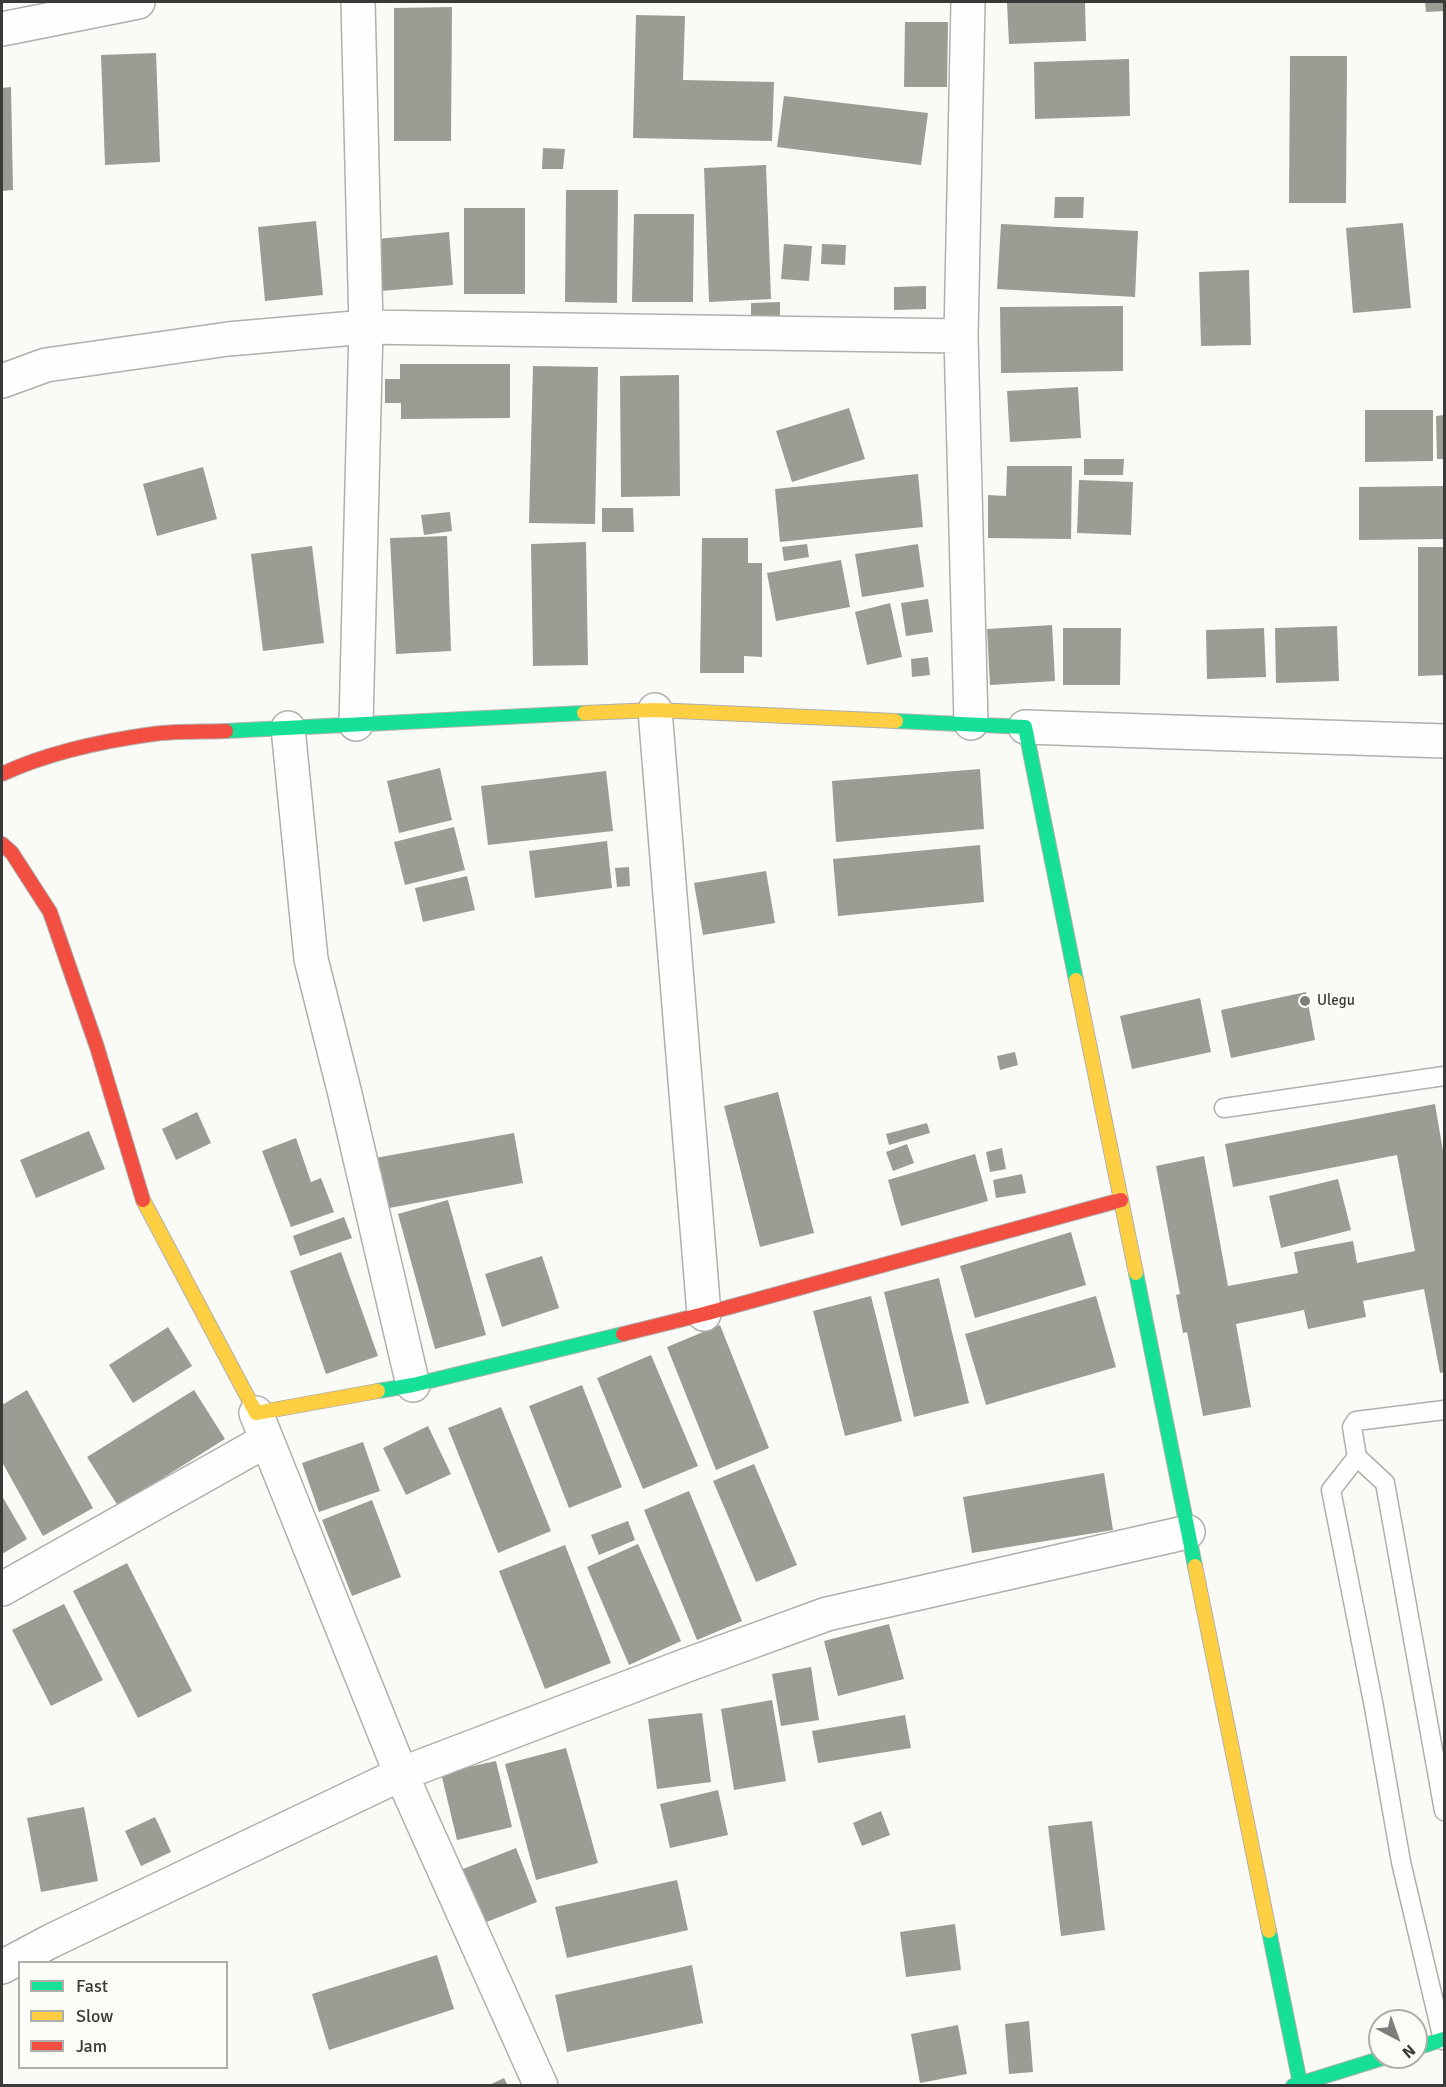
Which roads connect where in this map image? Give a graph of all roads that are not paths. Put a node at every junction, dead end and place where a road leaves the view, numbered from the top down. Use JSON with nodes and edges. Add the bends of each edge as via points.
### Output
{"nodes":[{"id":1,"x":138,"y":2,"type":"edge"},
{"id":2,"x":358,"y":2,"type":"edge"},
{"id":3,"x":968,"y":2,"type":"edge"},
{"id":4,"x":11,"y":19,"type":"edge"},
{"id":5,"x":366,"y":327,"type":"junction"},
{"id":6,"x":961,"y":336,"type":"junction"},
{"id":7,"x":2,"y":381,"type":"edge"},
{"id":8,"x":655,"y":710,"type":"junction"},
{"id":9,"x":971,"y":723,"type":"junction"},
{"id":10,"x":356,"y":724,"type":"junction"},
{"id":11,"x":1025,"y":727,"type":"junction"},
{"id":12,"x":288,"y":728,"type":"junction"},
{"id":13,"x":1444,"y":741,"type":"edge"},
{"id":14,"x":2,"y":774,"type":"edge"},
{"id":15,"x":2,"y":844,"type":"edge"},
{"id":16,"x":1444,"y":1076,"type":"edge"},
{"id":17,"x":1224,"y":1108,"type":"dead end"},
{"id":18,"x":1121,"y":1200,"type":"junction"},
{"id":19,"x":704,"y":1314,"type":"junction"},
{"id":20,"x":412,"y":1385,"type":"junction"},
{"id":21,"x":1444,"y":1410,"type":"edge"},
{"id":22,"x":261,"y":1426,"type":"junction"},
{"id":23,"x":1357,"y":1457,"type":"junction"},
{"id":24,"x":1188,"y":1532,"type":"junction"},
{"id":25,"x":2,"y":1589,"type":"edge"},
{"id":26,"x":401,"y":1774,"type":"junction"},
{"id":27,"x":1444,"y":1811,"type":"edge"},
{"id":28,"x":2,"y":1967,"type":"edge"},
{"id":29,"x":1444,"y":2040,"type":"edge"},
{"id":30,"x":1428,"y":2045,"type":"edge"},
{"id":31,"x":1368,"y":2062,"type":"edge"},
{"id":32,"x":1296,"y":2084,"type":"edge"},
{"id":33,"x":541,"y":2085,"type":"edge"}],
"edges":[{"from":1,"to":4,"type":"street"},
{"from":2,"to":5,"type":"street"},
{"from":3,"to":6,"type":"street"},
{"from":5,"to":6,"type":"street"},
{"from":5,"to":7,"type":"street","via":[[228,339],[46,365]]},
{"from":5,"to":10,"type":"street"},
{"from":6,"to":9,"type":"street"},
{"from":8,"to":9,"type":"street"},
{"from":8,"to":10,"type":"street"},
{"from":8,"to":19,"type":"street"},
{"from":9,"to":11,"type":"street"},
{"from":10,"to":12,"type":"street"},
{"from":11,"to":13,"type":"street"},
{"from":11,"to":18,"type":"street"},
{"from":12,"to":14,"type":"street","via":[[154,734],[77,748]]},
{"from":12,"to":20,"type":"street","via":[[311,959]]},
{"from":15,"to":22,"type":"street","via":[[50,912],[97,1047],[142,1197]]},
{"from":16,"to":17,"type":"lane"},
{"from":18,"to":19,"type":"street"},
{"from":18,"to":24,"type":"street"},
{"from":19,"to":20,"type":"street"},
{"from":20,"to":22,"type":"street"},
{"from":21,"to":23,"type":"lane","via":[[1356,1420],[1352,1427]]},
{"from":22,"to":25,"type":"street"},
{"from":22,"to":26,"type":"street"},
{"from":23,"to":27,"type":"lane","via":[[1384,1483]]},
{"from":23,"to":29,"type":"lane","via":[[1331,1490],[1401,1862]]},
{"from":24,"to":26,"type":"street","via":[[827,1614]]},
{"from":24,"to":32,"type":"street"},
{"from":26,"to":28,"type":"street"},
{"from":26,"to":33,"type":"street"},
{"from":29,"to":30,"type":"street"},
{"from":31,"to":32,"type":"street"}]}
